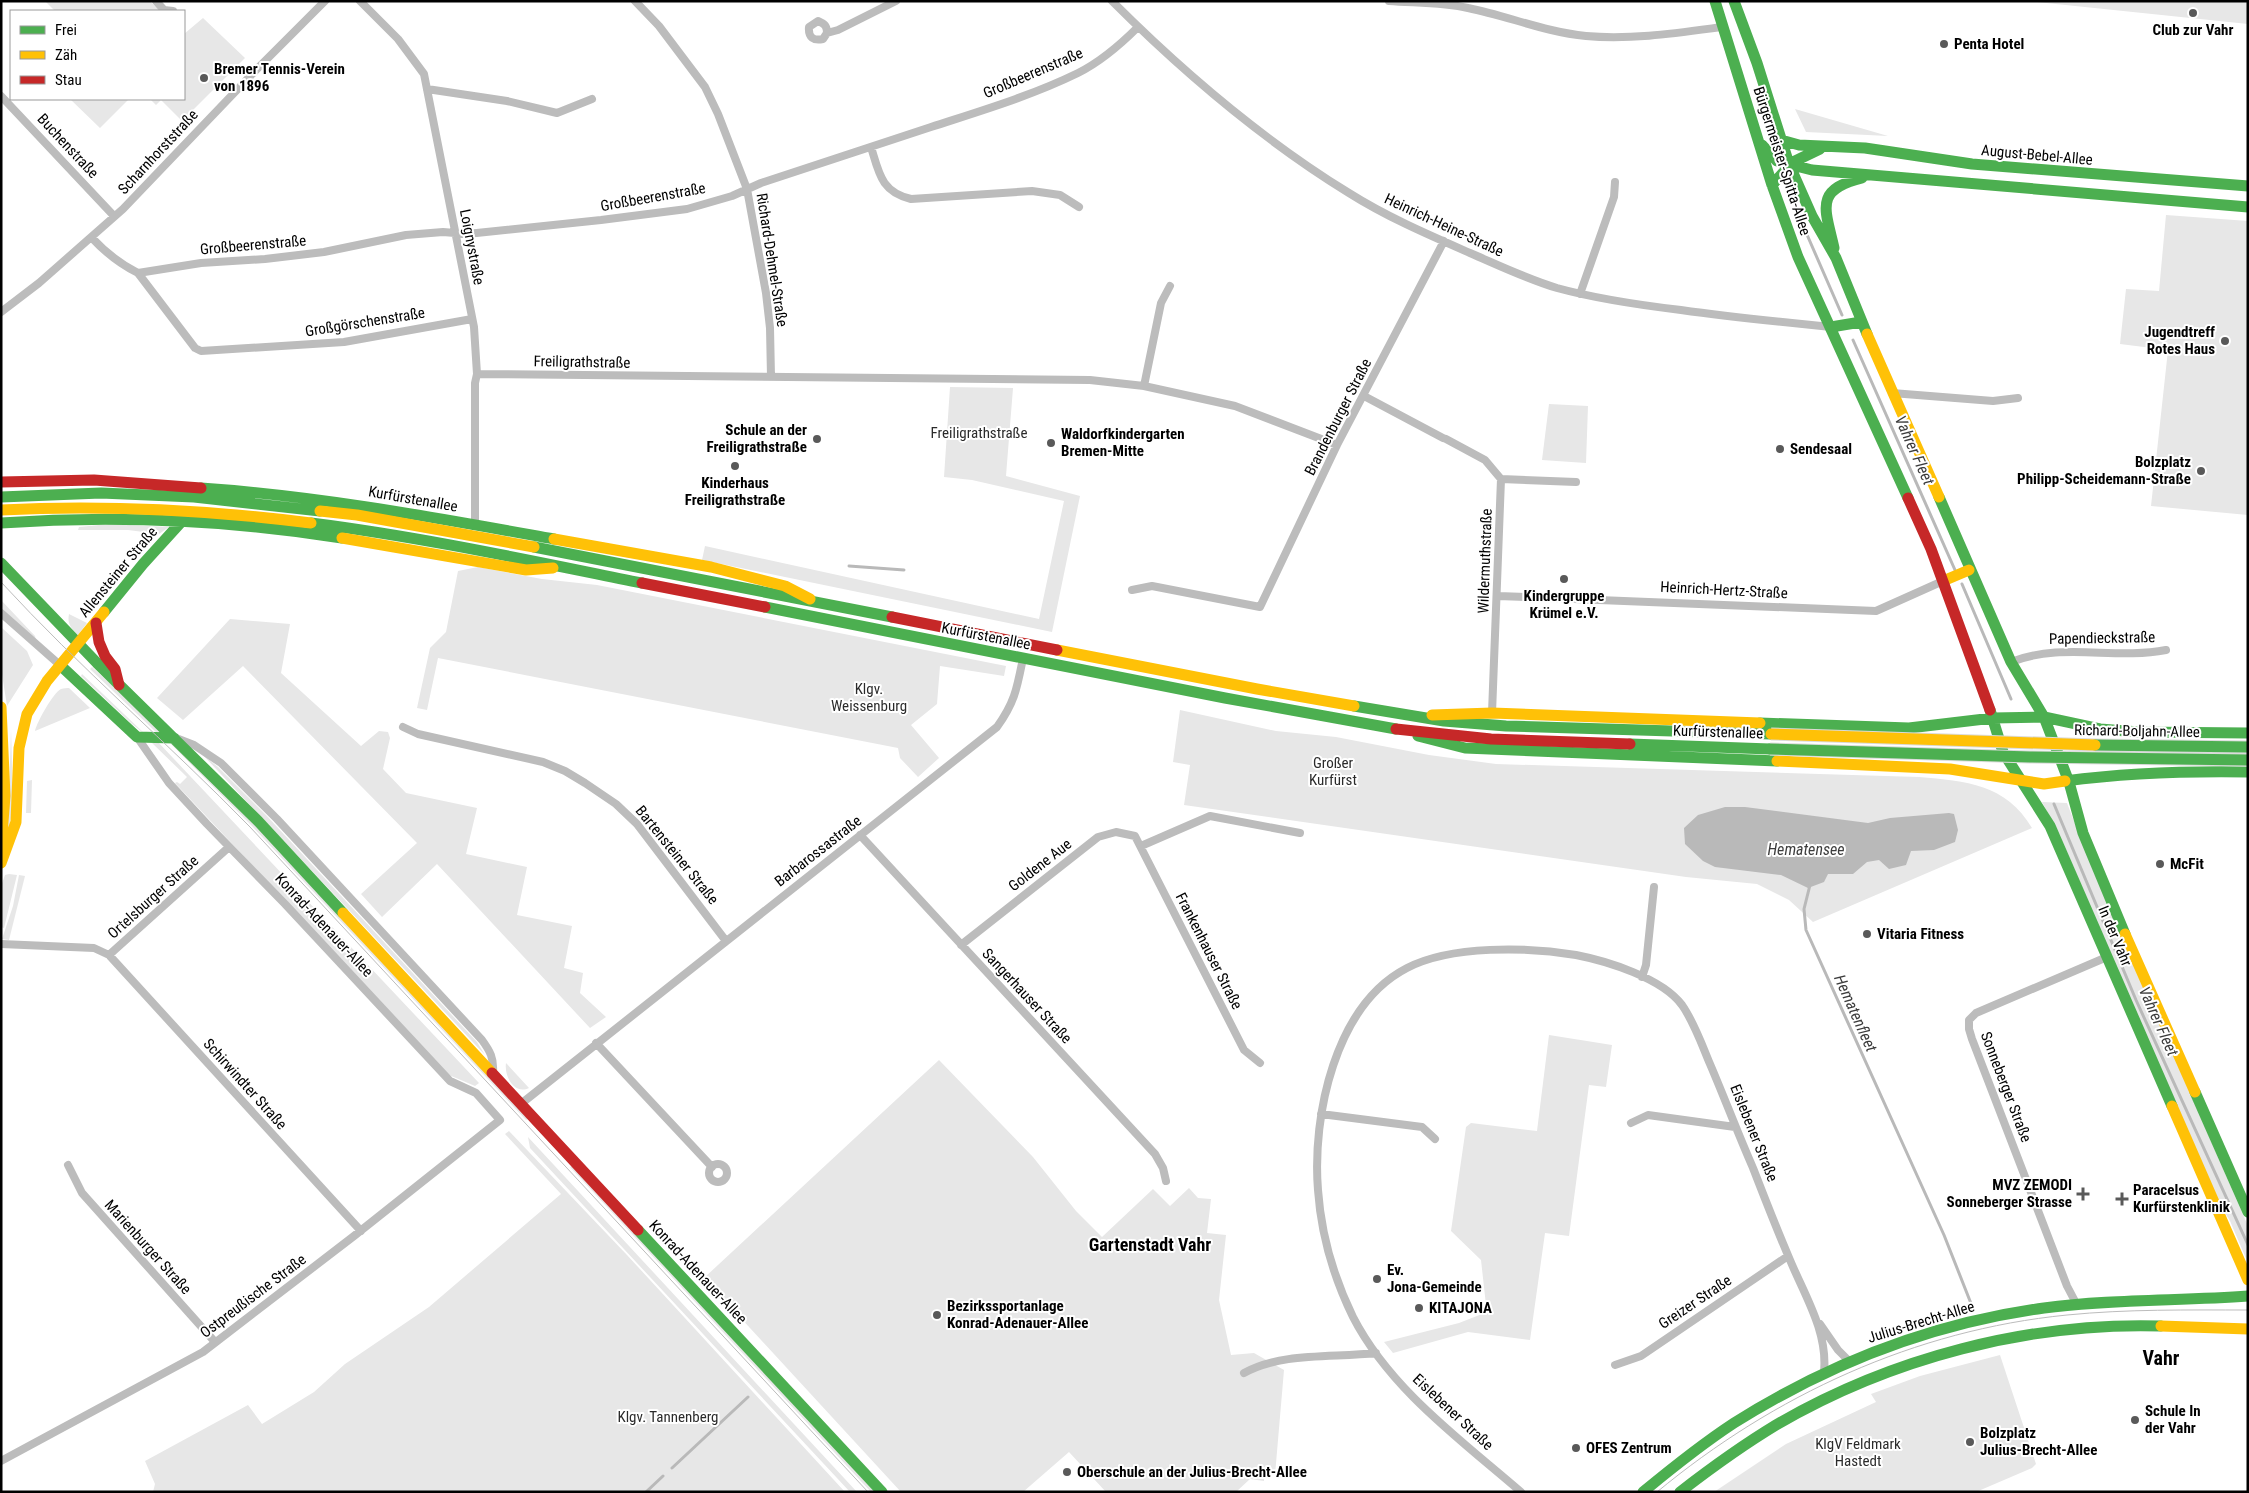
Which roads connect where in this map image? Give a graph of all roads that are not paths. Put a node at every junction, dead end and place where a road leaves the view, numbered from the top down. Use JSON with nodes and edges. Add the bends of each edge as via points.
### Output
{"nodes":[{"id":1,"x":325,"y":1,"type":"edge"},
{"id":2,"x":360,"y":1,"type":"edge"},
{"id":3,"x":635,"y":1,"type":"edge"},
{"id":4,"x":896,"y":1,"type":"edge"},
{"id":5,"x":1112,"y":1,"type":"edge"},
{"id":6,"x":1389,"y":1,"type":"edge"},
{"id":7,"x":1715,"y":1,"type":"edge"},
{"id":8,"x":1734,"y":1,"type":"edge"},
{"id":9,"x":1722,"y":26,"type":"junction"},
{"id":10,"x":1138,"y":27,"type":"junction"},
{"id":11,"x":827,"y":33,"type":"dead end"},
{"id":12,"x":427,"y":89,"type":"junction"},
{"id":13,"x":1,"y":96,"type":"edge"},
{"id":14,"x":592,"y":99,"type":"dead end"},
{"id":15,"x":1758,"y":139,"type":"junction"},
{"id":16,"x":1781,"y":140,"type":"junction"},
{"id":17,"x":871,"y":147,"type":"junction"},
{"id":18,"x":1824,"y":147,"type":"junction"},
{"id":19,"x":1789,"y":164,"type":"junction"},
{"id":20,"x":1972,"y":164,"type":"junction"},
{"id":21,"x":1874,"y":176,"type":"junction"},
{"id":22,"x":1615,"y":182,"type":"dead end"},
{"id":23,"x":1970,"y":184,"type":"junction"},
{"id":24,"x":1772,"y":185,"type":"junction"},
{"id":25,"x":2248,"y":186,"type":"edge"},
{"id":26,"x":747,"y":189,"type":"junction"},
{"id":27,"x":1078,"y":207,"type":"dead end"},
{"id":28,"x":2248,"y":207,"type":"edge"},
{"id":29,"x":114,"y":216,"type":"junction"},
{"id":30,"x":455,"y":233,"type":"junction"},
{"id":31,"x":92,"y":238,"type":"junction"},
{"id":32,"x":1444,"y":241,"type":"junction"},
{"id":33,"x":1836,"y":258,"type":"junction"},
{"id":34,"x":138,"y":273,"type":"junction"},
{"id":35,"x":1170,"y":286,"type":"dead end"},
{"id":36,"x":1580,"y":294,"type":"junction"},
{"id":37,"x":1,"y":312,"type":"edge"},
{"id":38,"x":472,"y":318,"type":"junction"},
{"id":39,"x":1861,"y":322,"type":"junction"},
{"id":40,"x":1831,"y":327,"type":"junction"},
{"id":41,"x":477,"y":374,"type":"junction"},
{"id":42,"x":770,"y":376,"type":"junction"},
{"id":43,"x":1144,"y":386,"type":"junction"},
{"id":44,"x":1892,"y":393,"type":"junction"},
{"id":45,"x":1364,"y":396,"type":"junction"},
{"id":46,"x":2018,"y":398,"type":"dead end"},
{"id":47,"x":1337,"y":445,"type":"junction"},
{"id":48,"x":1501,"y":479,"type":"junction"},
{"id":49,"x":1,"y":482,"type":"edge"},
{"id":50,"x":1576,"y":482,"type":"dead end"},
{"id":51,"x":1,"y":497,"type":"edge"},
{"id":52,"x":1,"y":510,"type":"edge"},
{"id":53,"x":183,"y":520,"type":"junction"},
{"id":54,"x":1,"y":523,"type":"edge"},
{"id":55,"x":475,"y":524,"type":"junction"},
{"id":56,"x":1,"y":563,"type":"edge"},
{"id":57,"x":563,"y":567,"type":"junction"},
{"id":58,"x":1962,"y":573,"type":"junction"},
{"id":59,"x":1943,"y":581,"type":"junction"},
{"id":60,"x":1132,"y":590,"type":"dead end"},
{"id":61,"x":1498,"y":596,"type":"junction"},
{"id":62,"x":811,"y":600,"type":"junction"},
{"id":63,"x":1,"y":613,"type":"edge"},
{"id":64,"x":96,"y":622,"type":"junction"},
{"id":65,"x":78,"y":644,"type":"junction"},
{"id":66,"x":2166,"y":650,"type":"dead end"},
{"id":67,"x":1022,"y":658,"type":"junction"},
{"id":68,"x":2011,"y":662,"type":"junction"},
{"id":69,"x":61,"y":666,"type":"junction"},
{"id":70,"x":119,"y":685,"type":"junction"},
{"id":71,"x":1,"y":707,"type":"edge"},
{"id":72,"x":1492,"y":713,"type":"junction"},
{"id":73,"x":1413,"y":716,"type":"junction"},
{"id":74,"x":2044,"y":717,"type":"junction"},
{"id":75,"x":1993,"y":718,"type":"junction"},
{"id":76,"x":402,"y":727,"type":"dead end"},
{"id":77,"x":1405,"y":732,"type":"junction"},
{"id":78,"x":2248,"y":734,"type":"edge"},
{"id":79,"x":2,"y":736,"type":"edge"},
{"id":80,"x":137,"y":737,"type":"junction"},
{"id":81,"x":174,"y":738,"type":"junction"},
{"id":82,"x":2026,"y":744,"type":"joint"},
{"id":83,"x":2248,"y":747,"type":"edge"},
{"id":84,"x":2030,"y":757,"type":"joint"},
{"id":85,"x":2248,"y":760,"type":"edge"},
{"id":86,"x":2248,"y":772,"type":"edge"},
{"id":87,"x":2020,"y":781,"type":"junction"},
{"id":88,"x":2069,"y":782,"type":"junction"},
{"id":89,"x":1300,"y":833,"type":"dead end"},
{"id":90,"x":860,"y":835,"type":"junction"},
{"id":91,"x":1141,"y":846,"type":"junction"},
{"id":92,"x":229,"y":847,"type":"junction"},
{"id":93,"x":1,"y":848,"type":"edge"},
{"id":94,"x":1,"y":863,"type":"edge"},
{"id":95,"x":1654,"y":887,"type":"dead end"},
{"id":96,"x":726,"y":941,"type":"junction"},
{"id":97,"x":1,"y":944,"type":"edge"},
{"id":98,"x":961,"y":945,"type":"junction"},
{"id":99,"x":109,"y":955,"type":"junction"},
{"id":100,"x":2107,"y":957,"type":"junction"},
{"id":101,"x":1642,"y":977,"type":"junction"},
{"id":102,"x":596,"y":1043,"type":"junction"},
{"id":103,"x":1260,"y":1064,"type":"dead end"},
{"id":104,"x":522,"y":1103,"type":"junction"},
{"id":105,"x":1321,"y":1114,"type":"junction"},
{"id":106,"x":500,"y":1120,"type":"joint"},
{"id":107,"x":1631,"y":1123,"type":"dead end"},
{"id":108,"x":1735,"y":1126,"type":"junction"},
{"id":109,"x":1435,"y":1139,"type":"dead end"},
{"id":110,"x":68,"y":1165,"type":"dead end"},
{"id":111,"x":712,"y":1167,"type":"dead end"},
{"id":112,"x":1166,"y":1181,"type":"dead end"},
{"id":113,"x":2248,"y":1212,"type":"edge"},
{"id":114,"x":360,"y":1231,"type":"junction"},
{"id":115,"x":1788,"y":1256,"type":"junction"},
{"id":116,"x":2248,"y":1280,"type":"edge"},
{"id":117,"x":2248,"y":1296,"type":"edge"},
{"id":118,"x":2077,"y":1305,"type":"junction"},
{"id":119,"x":1816,"y":1318,"type":"junction"},
{"id":120,"x":2248,"y":1329,"type":"edge"},
{"id":121,"x":215,"y":1342,"type":"junction"},
{"id":122,"x":1376,"y":1352,"type":"junction"},
{"id":123,"x":1849,"y":1361,"type":"junction"},
{"id":124,"x":1615,"y":1364,"type":"dead end"},
{"id":125,"x":1824,"y":1372,"type":"junction"},
{"id":126,"x":1244,"y":1373,"type":"dead end"},
{"id":127,"x":1,"y":1461,"type":"edge"},
{"id":128,"x":882,"y":1492,"type":"edge"},
{"id":129,"x":1521,"y":1492,"type":"edge"},
{"id":130,"x":1643,"y":1492,"type":"edge"},
{"id":131,"x":1680,"y":1492,"type":"edge"}],
"edges":[{"from":1,"to":29,"type":"street","name":"Scharnhorststraße"},
{"from":2,"to":12,"type":"street","name":"Loignystraße","via":[[398,39],[424,74]]},
{"from":3,"to":26,"type":"street","name":"Richard-Dehmel-Straße","via":[[659,26],[705,87]]},
{"from":4,"to":11,"type":"street"},
{"from":5,"to":10,"type":"street","name":"Heinrich-Heine-Straße"},
{"from":6,"to":9,"type":"street","via":[[1462,6],[1551,31],[1588,36],[1626,37]]},
{"from":7,"to":9,"type":"main road","name":"Bürgermeister-Spitta-Allee"},
{"from":8,"to":16,"type":"main road","name":"Bürgermeister-Spitta-Allee"},
{"from":9,"to":15,"type":"main road","name":"Bürgermeister-Spitta-Allee"},
{"from":10,"to":17,"type":"street","name":"Großbeerenstraße","via":[[1120,45],[1079,73],[995,106]]},
{"from":10,"to":32,"type":"street","name":"Heinrich-Heine-Straße","via":[[1241,116],[1318,174],[1383,212]]},
{"from":12,"to":14,"type":"street","via":[[508,101],[557,113]]},
{"from":12,"to":30,"type":"street","name":"Loignystraße"},
{"from":13,"to":29,"type":"street","name":"Buchenstraße"},
{"from":15,"to":19,"type":"main road","via":[[1769,155]]},
{"from":15,"to":24,"type":"main road","name":"Bürgermeister-Spitta-Allee"},
{"from":16,"to":18,"type":"main road","name":"August-Bebel-Allee"},
{"from":16,"to":19,"type":"main road","name":"Bürgermeister-Spitta-Allee"},
{"from":17,"to":26,"type":"street","name":"Großbeerenstraße"},
{"from":17,"to":27,"type":"street","via":[[880,177],[890,191],[900,196],[911,199],[1032,191],[1060,195]]},
{"from":18,"to":19,"type":"main road","name":"August-Bebel-Allee","via":[[1802,154]]},
{"from":18,"to":20,"type":"main road","name":"August-Bebel-Allee","via":[[1865,148]]},
{"from":19,"to":21,"type":"main road","via":[[1812,170]]},
{"from":19,"to":24,"type":"main road","name":"August-Bebel-Allee"},
{"from":19,"to":33,"type":"main road","name":"Bürgermeister-Spitta-Allee","via":[[1812,216]]},
{"from":20,"to":23,"type":"main road"},
{"from":20,"to":25,"type":"main road","name":"August-Bebel-Allee"},
{"from":21,"to":23,"type":"main road"},
{"from":21,"to":33,"type":"main road","via":[[1850,181],[1829,191],[1825,203]]},
{"from":22,"to":36,"type":"street","via":[[1614,197]]},
{"from":23,"to":28,"type":"main road"},
{"from":24,"to":40,"type":"main road","name":"Bürgermeister-Spitta-Allee","via":[[1798,257]]},
{"from":26,"to":30,"type":"street","name":"Großbeerenstraße","via":[[687,209]]},
{"from":26,"to":42,"type":"street","name":"Richard-Dehmel-Straße","via":[[766,293]]},
{"from":29,"to":31,"type":"street","name":"Scharnhorststraße"},
{"from":30,"to":34,"type":"street","name":"Großbeerenstraße","via":[[406,235],[324,252],[201,263]]},
{"from":30,"to":38,"type":"street","name":"Loignystraße"},
{"from":31,"to":34,"type":"street"},
{"from":31,"to":37,"type":"street","name":"Scharnhorststraße"},
{"from":32,"to":36,"type":"street","name":"Heinrich-Heine-Straße","via":[[1516,273]]},
{"from":32,"to":45,"type":"street","name":"Brandenburger Straße"},
{"from":33,"to":39,"type":"main road","name":"Bürgermeister-Spitta-Allee"},
{"from":34,"to":38,"type":"street","name":"Großgörschenstraße","via":[[194,348],[201,351],[344,342]]},
{"from":35,"to":43,"type":"street","via":[[1161,303]]},
{"from":36,"to":40,"type":"street","name":"Heinrich-Heine-Straße"},
{"from":38,"to":41,"type":"street","name":"Loignystraße"},
{"from":39,"to":40,"type":"main road"},
{"from":39,"to":44,"type":"main road","name":"Bürgermeister-Spitta-Allee"},
{"from":40,"to":59,"type":"main road","name":"Bürgermeister-Spitta-Allee"},
{"from":41,"to":42,"type":"street","name":"Freiligrathstraße"},
{"from":41,"to":55,"type":"street","name":"Loignystraße","via":[[474,383]]},
{"from":42,"to":43,"type":"street","name":"Freiligrathstraße","via":[[1050,378]]},
{"from":43,"to":47,"type":"street","name":"Freiligrathstraße","via":[[1235,406]]},
{"from":44,"to":46,"type":"street","via":[[1993,401]]},
{"from":44,"to":58,"type":"main road","name":"Bürgermeister-Spitta-Allee","via":[[1943,505]]},
{"from":45,"to":47,"type":"street","name":"Brandenburger Straße"},
{"from":45,"to":48,"type":"street","via":[[1486,460]]},
{"from":47,"to":60,"type":"street","name":"Brandenburger Straße","via":[[1260,607],[1152,586]]},
{"from":48,"to":50,"type":"street"},
{"from":48,"to":61,"type":"street","name":"Wildermuthstraße"},
{"from":49,"to":55,"type":"main road","name":"Kurfürstenallee","via":[[94,480],[258,492]]},
{"from":51,"to":62,"type":"main road","name":"Kurfürstenallee","via":[[101,494],[236,501],[432,527]]},
{"from":52,"to":57,"type":"main road","name":"Kurfürstenallee","via":[[111,507],[235,514],[357,529]]},
{"from":53,"to":54,"type":"main road","name":"Kurfürstenallee","via":[[88,517]]},
{"from":53,"to":57,"type":"main road","name":"Kurfürstenallee","via":[[354,538],[526,570]]},
{"from":53,"to":64,"type":"main road","name":"Allensteiner Straße","via":[[130,578]]},
{"from":55,"to":62,"type":"main road","name":"Kurfürstenallee","via":[[711,567],[785,586]]},
{"from":56,"to":65,"type":"main road","name":"Konrad-Adenauer-Allee"},
{"from":57,"to":67,"type":"main road","name":"Kurfürstenallee"},
{"from":58,"to":59,"type":"main road"},
{"from":58,"to":68,"type":"main road","name":"Bürgermeister-Spitta-Allee"},
{"from":59,"to":61,"type":"street","name":"Heinrich-Hertz-Straße","via":[[1876,611]]},
{"from":59,"to":75,"type":"main road","name":"Bürgermeister-Spitta-Allee"},
{"from":61,"to":72,"type":"street","name":"Wildermuthstraße"},
{"from":62,"to":73,"type":"main road","name":"Kurfürstenallee","via":[[1257,689]]},
{"from":63,"to":69,"type":"street","name":"Konrad-Adenauer-Allee"},
{"from":64,"to":65,"type":"main road","name":"Allensteiner Straße"},
{"from":64,"to":70,"type":"main road","via":[[99,642],[115,669]]},
{"from":65,"to":69,"type":"main road","name":"Allensteiner Straße"},
{"from":65,"to":70,"type":"main road","name":"Konrad-Adenauer-Allee"},
{"from":66,"to":68,"type":"street","name":"Papendieckstraße","via":[[2147,654],[2053,651]]},
{"from":67,"to":77,"type":"main road","name":"Kurfürstenallee"},
{"from":67,"to":90,"type":"street","name":"Barbarossastraße","via":[[1018,686],[1010,708],[997,727]]},
{"from":68,"to":74,"type":"main road","name":"Bürgermeister-Spitta-Allee"},
{"from":69,"to":80,"type":"main road","name":"Konrad-Adenauer-Allee"},
{"from":69,"to":94,"type":"main road","name":"Allensteiner Straße","via":[[24,723],[19,744],[17,817]]},
{"from":70,"to":81,"type":"main road","name":"Konrad-Adenauer-Allee"},
{"from":71,"to":79,"type":"main road"},
{"from":72,"to":73,"type":"main road","name":"Kurfürstenallee"},
{"from":72,"to":75,"type":"main road","name":"Kurfürstenallee","via":[[1908,728]]},
{"from":73,"to":82,"type":"main road","name":"Kurfürstenallee","bridge":true,"via":[[1506,726]]},
{"from":74,"to":75,"type":"main road","name":"Kurfürstenallee"},
{"from":74,"to":78,"type":"main road","name":"Richard-Boljahn-Allee","via":[[2100,729]]},
{"from":74,"to":88,"type":"main road","name":"Bürgermeister-Spitta-Allee"},
{"from":75,"to":87,"type":"main road","name":"In der Vahr","via":[[2003,752]]},
{"from":76,"to":96,"type":"street","name":"Bartensteiner Straße","via":[[418,734],[543,762],[585,783],[616,804],[637,824]]},
{"from":77,"to":84,"type":"main road","name":"Kurfürstenallee","bridge":true,"via":[[1491,739]]},
{"from":77,"to":87,"type":"main road","name":"Kurfürstenallee","via":[[1465,748],[1906,766],[1950,769]]},
{"from":79,"to":93,"type":"main road","via":[[5,796]]},
{"from":80,"to":81,"type":"main road"},
{"from":80,"to":92,"type":"street","name":"Konrad-Adenauer-Allee","via":[[169,782]]},
{"from":81,"to":104,"type":"main road","name":"Konrad-Adenauer-Allee","via":[[258,821]]},
{"from":82,"to":83,"type":"main road","name":"Richard-Boljahn-Allee","bridge":true},
{"from":84,"to":85,"type":"main road","name":"Richard-Boljahn-Allee","bridge":true},
{"from":86,"to":88,"type":"main road","via":[[2109,775]]},
{"from":87,"to":88,"type":"main road","name":"Kurfürstenallee","via":[[2044,784]]},
{"from":87,"to":100,"type":"main road","name":"In der Vahr","via":[[2050,826]]},
{"from":88,"to":113,"type":"main road","name":"In der Vahr","via":[[2083,833],[2107,891]]},
{"from":89,"to":91,"type":"street","via":[[1210,816]]},
{"from":90,"to":96,"type":"street","name":"Barbarossastraße"},
{"from":90,"to":98,"type":"street","name":"Sangerhauser Straße"},
{"from":91,"to":98,"type":"street","name":"Goldene Aue","via":[[1136,836],[1116,832],[1098,837]]},
{"from":91,"to":103,"type":"street","name":"Frankenhauser Straße","via":[[1244,1050]]},
{"from":92,"to":99,"type":"street","name":"Ortelsburger Straße"},
{"from":92,"to":106,"type":"street","name":"Konrad-Adenauer-Allee","via":[[450,1081],[476,1093]]},
{"from":95,"to":101,"type":"street"},
{"from":96,"to":102,"type":"street","name":"Barbarossastraße"},
{"from":97,"to":99,"type":"street","name":"Ortelsburger Straße","via":[[94,948]]},
{"from":98,"to":112,"type":"street","name":"Sangerhauser Straße","via":[[1155,1154]]},
{"from":99,"to":114,"type":"street","name":"Schirwindter Straße"},
{"from":100,"to":116,"type":"main road","name":"In der Vahr"},
{"from":100,"to":118,"type":"street","name":"Sonneberger Straße","via":[[1976,1013],[1969,1020],[1972,1039]]},
{"from":101,"to":105,"type":"street","name":"Eislebener Straße","via":[[1586,957],[1556,952],[1474,952],[1418,963],[1382,986],[1355,1018],[1332,1073]]},
{"from":101,"to":108,"type":"street","name":"Eislebener Straße","via":[[1681,1004],[1700,1039]]},
{"from":102,"to":104,"type":"street","name":"Barbarossastraße"},
{"from":102,"to":111,"type":"street"},
{"from":104,"to":128,"type":"main road","name":"Konrad-Adenauer-Allee"},
{"from":105,"to":109,"type":"street","via":[[1422,1127]]},
{"from":105,"to":122,"type":"street","name":"Eislebener Straße","via":[[1318,1190],[1326,1240],[1353,1317]]},
{"from":106,"to":114,"type":"street","name":"Ostpreußische Straße"},
{"from":107,"to":108,"type":"street","via":[[1648,1115]]},
{"from":108,"to":115,"type":"street","name":"Eislebener Straße"},
{"from":110,"to":121,"type":"street","name":"Marienburger Straße","via":[[82,1193]]},
{"from":114,"to":121,"type":"street","name":"Ostpreußische Straße"},
{"from":115,"to":119,"type":"street","name":"Eislebener Straße"},
{"from":115,"to":124,"type":"street","name":"Greizer Straße","via":[[1641,1356]]},
{"from":117,"to":118,"type":"main road","name":"Julius-Brecht-Allee"},
{"from":118,"to":123,"type":"main road","name":"Julius-Brecht-Allee","via":[[1963,1323]]},
{"from":119,"to":123,"type":"street","name":"Eislebener Straße"},
{"from":119,"to":125,"type":"street","name":"Eislebener Straße","via":[[1826,1357]]},
{"from":120,"to":131,"type":"main road","via":[[2110,1326],[2060,1330],[1945,1352],[1889,1371],[1795,1414],[1723,1458]]},
{"from":121,"to":127,"type":"street","name":"Ostpreußische Straße","via":[[189,1361]]},
{"from":122,"to":126,"type":"street","via":[[1259,1364]]},
{"from":122,"to":129,"type":"street","name":"Eislebener Straße","via":[[1430,1414]]},
{"from":123,"to":125,"type":"main road","name":"Julius-Brecht-Allee"},
{"from":125,"to":130,"type":"main road","name":"Julius-Brecht-Allee","via":[[1769,1400],[1718,1433]]}]}
